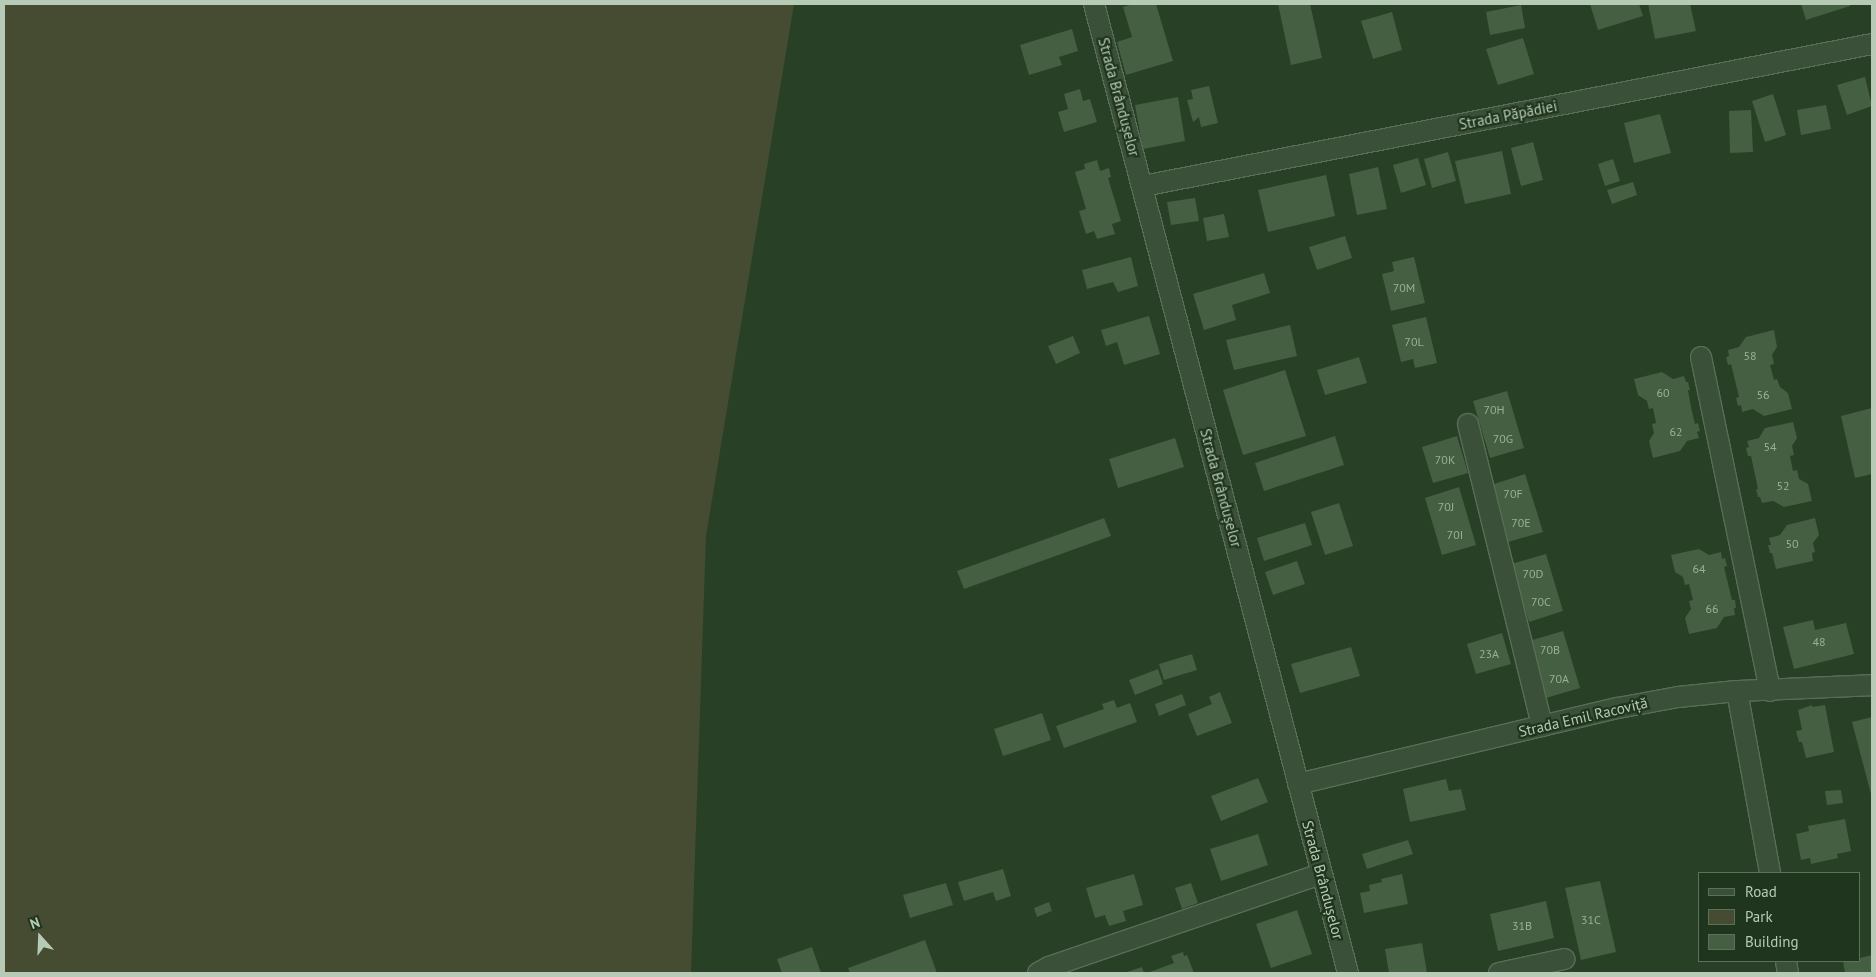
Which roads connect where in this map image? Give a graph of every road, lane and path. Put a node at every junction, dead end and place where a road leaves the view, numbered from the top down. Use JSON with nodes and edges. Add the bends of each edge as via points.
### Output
{"nodes":[{"id":1,"x":1094,"y":4,"type":"edge"},
{"id":2,"x":1872,"y":44,"type":"edge"},
{"id":3,"x":1143,"y":186,"type":"junction"},
{"id":4,"x":1701,"y":357,"type":"dead end"},
{"id":5,"x":1468,"y":424,"type":"dead end"},
{"id":6,"x":1872,"y":685,"type":"edge"},
{"id":7,"x":1737,"y":691,"type":"junction"},
{"id":8,"x":1770,"y":691,"type":"junction"},
{"id":9,"x":1542,"y":726,"type":"junction"},
{"id":10,"x":1298,"y":784,"type":"junction"},
{"id":11,"x":1770,"y":872,"type":"edge"},
{"id":12,"x":1321,"y":874,"type":"junction"},
{"id":13,"x":1565,"y":958,"type":"dead end"},
{"id":14,"x":1038,"y":973,"type":"edge"},
{"id":15,"x":1348,"y":973,"type":"edge"},
{"id":16,"x":1499,"y":973,"type":"edge"}],
"edges":[{"from":1,"to":3,"type":"street","name":"Strada Brândușelor"},
{"from":2,"to":3,"type":"street","name":"Strada Păpădiei"},
{"from":3,"to":10,"type":"street","name":"Strada Brândușelor"},
{"from":4,"to":8,"type":"street"},
{"from":5,"to":9,"type":"street"},
{"from":6,"to":8,"type":"street","name":"Strada Emil Racoviță"},
{"from":7,"to":8,"type":"street","name":"Strada Emil Racoviță"},
{"from":7,"to":9,"type":"street","name":"Strada Emil Racoviță","via":[[1678,697]]},
{"from":7,"to":11,"type":"street"},
{"from":9,"to":10,"type":"street","name":"Strada Emil Racoviță"},
{"from":10,"to":12,"type":"street","name":"Strada Brândușelor"},
{"from":12,"to":14,"type":"street"},
{"from":12,"to":15,"type":"street","name":"Strada Brândușelor"},
{"from":13,"to":16,"type":"street"}]}
